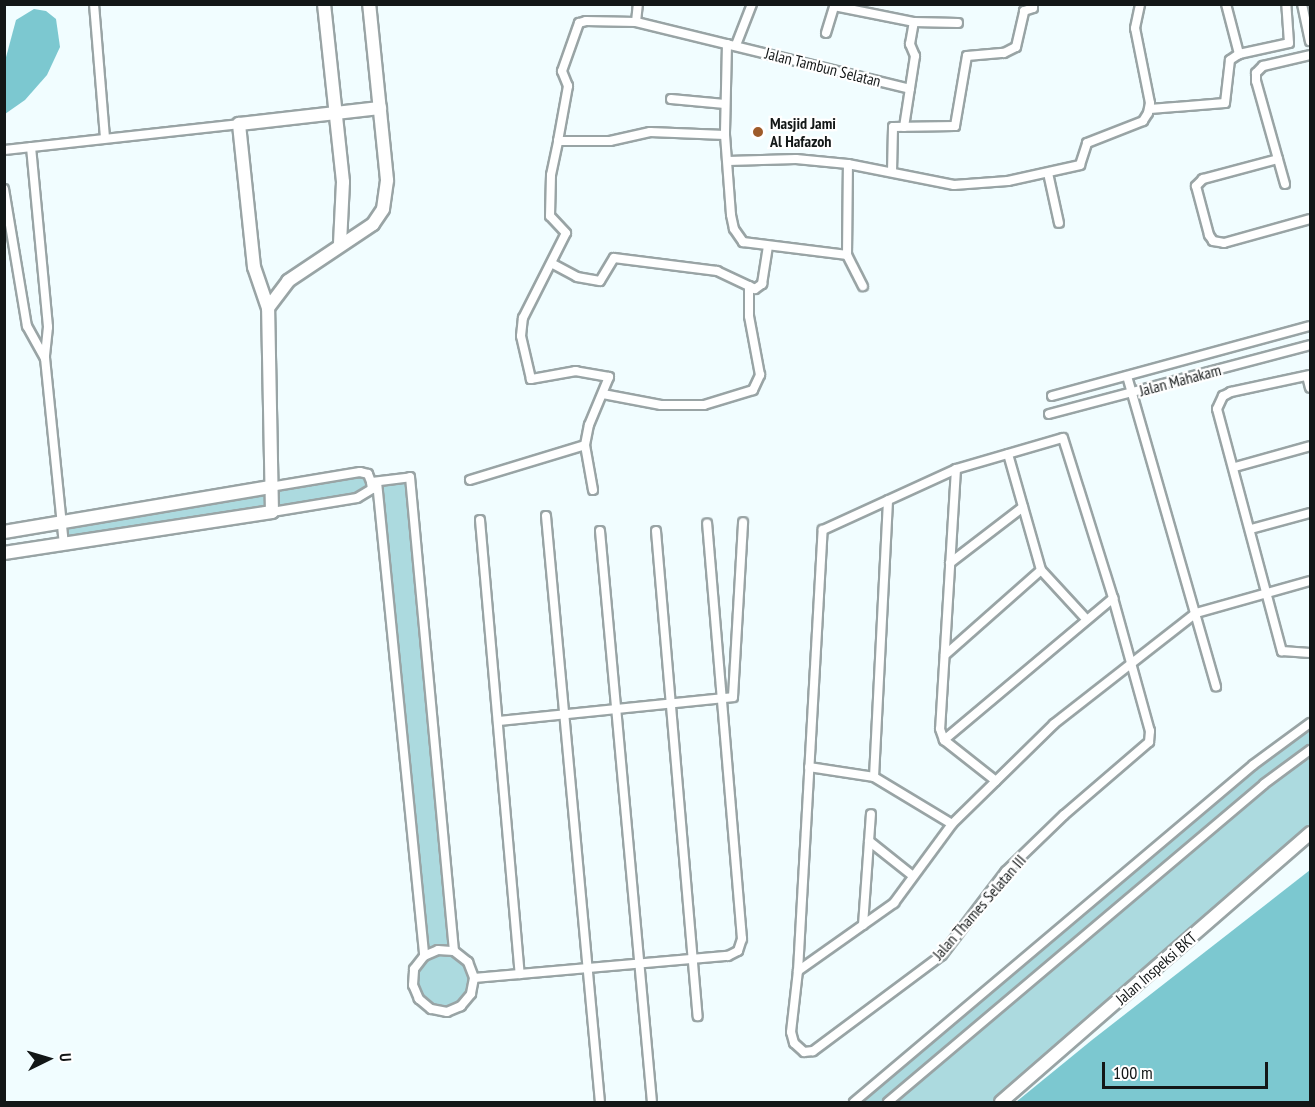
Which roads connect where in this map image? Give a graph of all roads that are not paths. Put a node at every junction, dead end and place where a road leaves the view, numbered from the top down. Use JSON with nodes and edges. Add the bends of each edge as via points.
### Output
{"nodes":[{"id":1,"x":94,"y":4,"type":"edge"},
{"id":2,"x":324,"y":4,"type":"edge"},
{"id":3,"x":369,"y":4,"type":"edge"},
{"id":4,"x":638,"y":4,"type":"edge"},
{"id":5,"x":752,"y":4,"type":"edge"},
{"id":6,"x":1033,"y":4,"type":"edge"},
{"id":7,"x":1140,"y":4,"type":"edge"},
{"id":8,"x":1226,"y":4,"type":"edge"},
{"id":9,"x":1286,"y":4,"type":"edge"},
{"id":10,"x":1302,"y":4,"type":"edge"},
{"id":11,"x":835,"y":5,"type":"edge"},
{"id":12,"x":636,"y":22,"type":"junction"},
{"id":13,"x":914,"y":22,"type":"junction"},
{"id":14,"x":958,"y":23,"type":"dead end"},
{"id":15,"x":826,"y":33,"type":"dead end"},
{"id":16,"x":1311,"y":40,"type":"edge"},
{"id":17,"x":731,"y":45,"type":"junction"},
{"id":18,"x":1239,"y":54,"type":"junction"},
{"id":19,"x":1311,"y":56,"type":"edge"},
{"id":20,"x":910,"y":89,"type":"junction"},
{"id":21,"x":671,"y":99,"type":"dead end"},
{"id":22,"x":725,"y":104,"type":"junction"},
{"id":23,"x":380,"y":108,"type":"junction"},
{"id":24,"x":1150,"y":109,"type":"junction"},
{"id":25,"x":335,"y":113,"type":"junction"},
{"id":26,"x":239,"y":124,"type":"junction"},
{"id":27,"x":904,"y":127,"type":"junction"},
{"id":28,"x":725,"y":135,"type":"junction"},
{"id":29,"x":105,"y":138,"type":"junction"},
{"id":30,"x":558,"y":141,"type":"junction"},
{"id":31,"x":31,"y":147,"type":"junction"},
{"id":32,"x":4,"y":150,"type":"edge"},
{"id":33,"x":1278,"y":159,"type":"junction"},
{"id":34,"x":728,"y":161,"type":"junction"},
{"id":35,"x":848,"y":164,"type":"junction"},
{"id":36,"x":892,"y":172,"type":"junction"},
{"id":37,"x":1048,"y":173,"type":"junction"},
{"id":38,"x":1285,"y":184,"type":"dead end"},
{"id":39,"x":4,"y":189,"type":"edge"},
{"id":40,"x":1311,"y":219,"type":"edge"},
{"id":41,"x":1059,"y":223,"type":"dead end"},
{"id":42,"x":340,"y":244,"type":"junction"},
{"id":43,"x":768,"y":246,"type":"junction"},
{"id":44,"x":847,"y":255,"type":"junction"},
{"id":45,"x":553,"y":264,"type":"junction"},
{"id":46,"x":749,"y":286,"type":"junction"},
{"id":47,"x":863,"y":286,"type":"dead end"},
{"id":48,"x":268,"y":308,"type":"junction"},
{"id":49,"x":1311,"y":326,"type":"edge"},
{"id":50,"x":1311,"y":345,"type":"edge"},
{"id":51,"x":45,"y":358,"type":"junction"},
{"id":52,"x":1127,"y":376,"type":"junction"},
{"id":53,"x":1309,"y":376,"type":"edge"},
{"id":54,"x":1311,"y":388,"type":"edge"},
{"id":55,"x":1132,"y":392,"type":"junction"},
{"id":56,"x":603,"y":394,"type":"junction"},
{"id":57,"x":1052,"y":396,"type":"dead end"},
{"id":58,"x":1049,"y":414,"type":"dead end"},
{"id":59,"x":585,"y":445,"type":"junction"},
{"id":60,"x":1311,"y":446,"type":"edge"},
{"id":61,"x":1008,"y":454,"type":"junction"},
{"id":62,"x":1235,"y":467,"type":"junction"},
{"id":63,"x":956,"y":469,"type":"junction"},
{"id":64,"x":470,"y":480,"type":"dead end"},
{"id":65,"x":374,"y":482,"type":"junction"},
{"id":66,"x":270,"y":488,"type":"junction"},
{"id":67,"x":593,"y":490,"type":"dead end"},
{"id":68,"x":888,"y":500,"type":"junction"},
{"id":69,"x":1023,"y":507,"type":"junction"},
{"id":70,"x":272,"y":512,"type":"junction"},
{"id":71,"x":1311,"y":513,"type":"edge"},
{"id":72,"x":546,"y":516,"type":"dead end"},
{"id":73,"x":480,"y":520,"type":"dead end"},
{"id":74,"x":743,"y":522,"type":"dead end"},
{"id":75,"x":61,"y":523,"type":"junction"},
{"id":76,"x":707,"y":523,"type":"dead end"},
{"id":77,"x":1251,"y":529,"type":"junction"},
{"id":78,"x":4,"y":531,"type":"edge"},
{"id":79,"x":600,"y":531,"type":"dead end"},
{"id":80,"x":656,"y":531,"type":"dead end"},
{"id":81,"x":64,"y":544,"type":"junction"},
{"id":82,"x":4,"y":553,"type":"edge"},
{"id":83,"x":950,"y":564,"type":"junction"},
{"id":84,"x":1041,"y":570,"type":"junction"},
{"id":85,"x":1311,"y":581,"type":"edge"},
{"id":86,"x":1269,"y":593,"type":"junction"},
{"id":87,"x":1113,"y":598,"type":"junction"},
{"id":88,"x":1196,"y":613,"type":"junction"},
{"id":89,"x":1086,"y":619,"type":"junction"},
{"id":90,"x":1311,"y":652,"type":"edge"},
{"id":91,"x":945,"y":654,"type":"junction"},
{"id":92,"x":1131,"y":664,"type":"junction"},
{"id":93,"x":1216,"y":686,"type":"dead end"},
{"id":94,"x":722,"y":698,"type":"junction"},
{"id":95,"x":671,"y":704,"type":"junction"},
{"id":96,"x":616,"y":709,"type":"junction"},
{"id":97,"x":564,"y":714,"type":"junction"},
{"id":98,"x":498,"y":721,"type":"junction"},
{"id":99,"x":1311,"y":723,"type":"edge"},
{"id":100,"x":944,"y":740,"type":"junction"},
{"id":101,"x":1311,"y":750,"type":"edge"},
{"id":102,"x":809,"y":767,"type":"junction"},
{"id":103,"x":874,"y":777,"type":"junction"},
{"id":104,"x":996,"y":781,"type":"junction"},
{"id":105,"x":871,"y":814,"type":"dead end"},
{"id":106,"x":952,"y":824,"type":"junction"},
{"id":107,"x":1311,"y":833,"type":"edge"},
{"id":108,"x":869,"y":841,"type":"junction"},
{"id":109,"x":913,"y":876,"type":"junction"},
{"id":110,"x":863,"y":925,"type":"junction"},
{"id":111,"x":454,"y":951,"type":"junction"},
{"id":112,"x":424,"y":956,"type":"junction"},
{"id":113,"x":693,"y":959,"type":"junction"},
{"id":114,"x":640,"y":964,"type":"junction"},
{"id":115,"x":588,"y":968,"type":"junction"},
{"id":116,"x":798,"y":971,"type":"junction"},
{"id":117,"x":520,"y":974,"type":"junction"},
{"id":118,"x":474,"y":978,"type":"junction"},
{"id":119,"x":698,"y":1016,"type":"dead end"},
{"id":120,"x":600,"y":1102,"type":"edge"},
{"id":121,"x":652,"y":1102,"type":"edge"},
{"id":122,"x":854,"y":1102,"type":"edge"},
{"id":123,"x":888,"y":1102,"type":"edge"},
{"id":124,"x":1001,"y":1102,"type":"edge"}],
"edges":[{"from":1,"to":29,"type":"street"},
{"from":2,"to":25,"type":"street"},
{"from":3,"to":23,"type":"street"},
{"from":4,"to":12,"type":"street"},
{"from":5,"to":17,"type":"street"},
{"from":6,"to":27,"type":"street","via":[[1033,8],[1024,11],[1016,47],[1004,53],[967,55],[955,126]]},
{"from":7,"to":24,"type":"street","via":[[1135,28]]},
{"from":8,"to":18,"type":"street"},
{"from":9,"to":18,"type":"street","via":[[1289,43]]},
{"from":10,"to":16,"type":"street"},
{"from":11,"to":13,"type":"street"},
{"from":11,"to":15,"type":"street"},
{"from":12,"to":17,"type":"street","name":"Jalan Tambun Selatan"},
{"from":12,"to":30,"type":"street","name":"Jalan Tambun Selatan","via":[[579,23],[562,71],[568,86]]},
{"from":13,"to":14,"type":"street"},
{"from":13,"to":20,"type":"street","via":[[910,45],[915,56]]},
{"from":17,"to":20,"type":"street","name":"Jalan Tambun Selatan"},
{"from":17,"to":22,"type":"street"},
{"from":18,"to":24,"type":"street","via":[[1230,60],[1225,103]]},
{"from":19,"to":33,"type":"street","via":[[1263,66],[1256,73]]},
{"from":20,"to":27,"type":"street"},
{"from":21,"to":22,"type":"street"},
{"from":22,"to":28,"type":"street"},
{"from":23,"to":25,"type":"street"},
{"from":23,"to":42,"type":"street","via":[[387,180],[383,209],[373,224]]},
{"from":24,"to":37,"type":"street","via":[[1143,122],[1087,143],[1080,165]]},
{"from":25,"to":26,"type":"street"},
{"from":25,"to":42,"type":"street","via":[[344,199]]},
{"from":26,"to":29,"type":"street"},
{"from":26,"to":48,"type":"street","via":[[254,267]]},
{"from":27,"to":36,"type":"street","via":[[892,128]]},
{"from":28,"to":30,"type":"street","via":[[650,132],[610,141]]},
{"from":28,"to":34,"type":"street"},
{"from":29,"to":31,"type":"street"},
{"from":30,"to":45,"type":"street","via":[[551,175],[550,216],[567,231]]},
{"from":31,"to":32,"type":"street"},
{"from":31,"to":51,"type":"street","via":[[48,327]]},
{"from":33,"to":38,"type":"street"},
{"from":33,"to":40,"type":"street","via":[[1203,179],[1196,186],[1212,241],[1224,243]]},
{"from":34,"to":35,"type":"street","via":[[796,159]]},
{"from":34,"to":43,"type":"street","via":[[734,230],[743,242]]},
{"from":35,"to":36,"type":"street"},
{"from":35,"to":44,"type":"street"},
{"from":36,"to":37,"type":"street","via":[[954,185]]},
{"from":37,"to":41,"type":"street"},
{"from":39,"to":51,"type":"street","via":[[27,326]]},
{"from":42,"to":48,"type":"street","via":[[288,281]]},
{"from":43,"to":44,"type":"street"},
{"from":43,"to":46,"type":"street","via":[[762,284],[755,289]]},
{"from":44,"to":47,"type":"street"},
{"from":45,"to":46,"type":"street","via":[[577,277],[602,281],[614,258],[717,271]]},
{"from":45,"to":56,"type":"street","via":[[521,325],[529,377],[576,371],[607,375]]},
{"from":46,"to":56,"type":"street","via":[[749,316],[760,375],[753,390],[704,405],[661,405]]},
{"from":48,"to":66,"type":"street"},
{"from":49,"to":52,"type":"street","name":"Jalan Mahakam"},
{"from":50,"to":55,"type":"street","name":"Jalan Mahakam"},
{"from":51,"to":75,"type":"street"},
{"from":52,"to":55,"type":"street"},
{"from":52,"to":57,"type":"street","name":"Jalan Mahakam"},
{"from":53,"to":54,"type":"street"},
{"from":53,"to":62,"type":"street","via":[[1223,396],[1217,416]]},
{"from":55,"to":58,"type":"street","name":"Jalan Mahakam"},
{"from":55,"to":88,"type":"street"},
{"from":56,"to":59,"type":"street"},
{"from":59,"to":64,"type":"street"},
{"from":59,"to":67,"type":"street"},
{"from":60,"to":62,"type":"street"},
{"from":61,"to":63,"type":"street"},
{"from":61,"to":69,"type":"street"},
{"from":61,"to":87,"type":"street","via":[[1065,439]]},
{"from":62,"to":77,"type":"street"},
{"from":63,"to":68,"type":"street"},
{"from":63,"to":83,"type":"street"},
{"from":65,"to":66,"type":"street","via":[[368,474],[360,472]]},
{"from":65,"to":70,"type":"street","via":[[372,489],[357,498]]},
{"from":65,"to":111,"type":"street","via":[[410,477]]},
{"from":65,"to":112,"type":"street"},
{"from":66,"to":70,"type":"street"},
{"from":66,"to":75,"type":"street"},
{"from":68,"to":102,"type":"street","via":[[829,525],[821,538]]},
{"from":68,"to":103,"type":"street"},
{"from":69,"to":83,"type":"street"},
{"from":69,"to":84,"type":"street"},
{"from":70,"to":81,"type":"street"},
{"from":71,"to":77,"type":"street"},
{"from":72,"to":97,"type":"street"},
{"from":73,"to":98,"type":"street"},
{"from":74,"to":94,"type":"street","via":[[733,697]]},
{"from":75,"to":78,"type":"street"},
{"from":75,"to":81,"type":"street"},
{"from":76,"to":94,"type":"street"},
{"from":77,"to":86,"type":"street"},
{"from":79,"to":96,"type":"street"},
{"from":80,"to":95,"type":"street"},
{"from":81,"to":82,"type":"street"},
{"from":83,"to":91,"type":"street"},
{"from":84,"to":89,"type":"street"},
{"from":84,"to":91,"type":"street"},
{"from":85,"to":86,"type":"street"},
{"from":86,"to":88,"type":"street"},
{"from":86,"to":90,"type":"street","via":[[1282,651]]},
{"from":87,"to":89,"type":"street"},
{"from":87,"to":92,"type":"street"},
{"from":88,"to":92,"type":"street"},
{"from":88,"to":93,"type":"street"},
{"from":89,"to":100,"type":"street"},
{"from":91,"to":100,"type":"street","via":[[939,712]]},
{"from":92,"to":104,"type":"street","via":[[1054,724]]},
{"from":92,"to":116,"type":"street","name":"Jalan Thames Selatan III","via":[[1150,731],[1149,742],[1064,815],[1006,872],[942,955],[813,1051],[798,1049],[791,1032]]},
{"from":94,"to":95,"type":"street"},
{"from":94,"to":113,"type":"street","via":[[742,939],[738,951],[728,956]]},
{"from":95,"to":96,"type":"street"},
{"from":95,"to":113,"type":"street"},
{"from":96,"to":97,"type":"street"},
{"from":96,"to":114,"type":"street"},
{"from":97,"to":98,"type":"street"},
{"from":97,"to":115,"type":"street"},
{"from":98,"to":117,"type":"street"},
{"from":99,"to":122,"type":"street","via":[[1253,765]]},
{"from":100,"to":104,"type":"street"},
{"from":101,"to":123,"type":"street","via":[[1264,784]]},
{"from":102,"to":103,"type":"street"},
{"from":102,"to":116,"type":"street"},
{"from":103,"to":106,"type":"street"},
{"from":104,"to":106,"type":"street"},
{"from":105,"to":108,"type":"street"},
{"from":106,"to":109,"type":"street"},
{"from":107,"to":124,"type":"street","name":"Jalan Inspeksi BKT"},
{"from":108,"to":109,"type":"street"},
{"from":108,"to":110,"type":"street"},
{"from":109,"to":110,"type":"street","via":[[894,903]]},
{"from":110,"to":116,"type":"street"},
{"from":111,"to":112,"type":"street","via":[[438,950]]},
{"from":111,"to":118,"type":"street","via":[[468,962]]},
{"from":112,"to":118,"type":"street","via":[[414,969],[412,985],[419,999],[431,1009],[447,1012],[461,1006],[471,994]]},
{"from":113,"to":114,"type":"street"},
{"from":113,"to":119,"type":"street"},
{"from":114,"to":115,"type":"street"},
{"from":114,"to":121,"type":"street"},
{"from":115,"to":117,"type":"street"},
{"from":115,"to":120,"type":"street"},
{"from":117,"to":118,"type":"street"}]}
